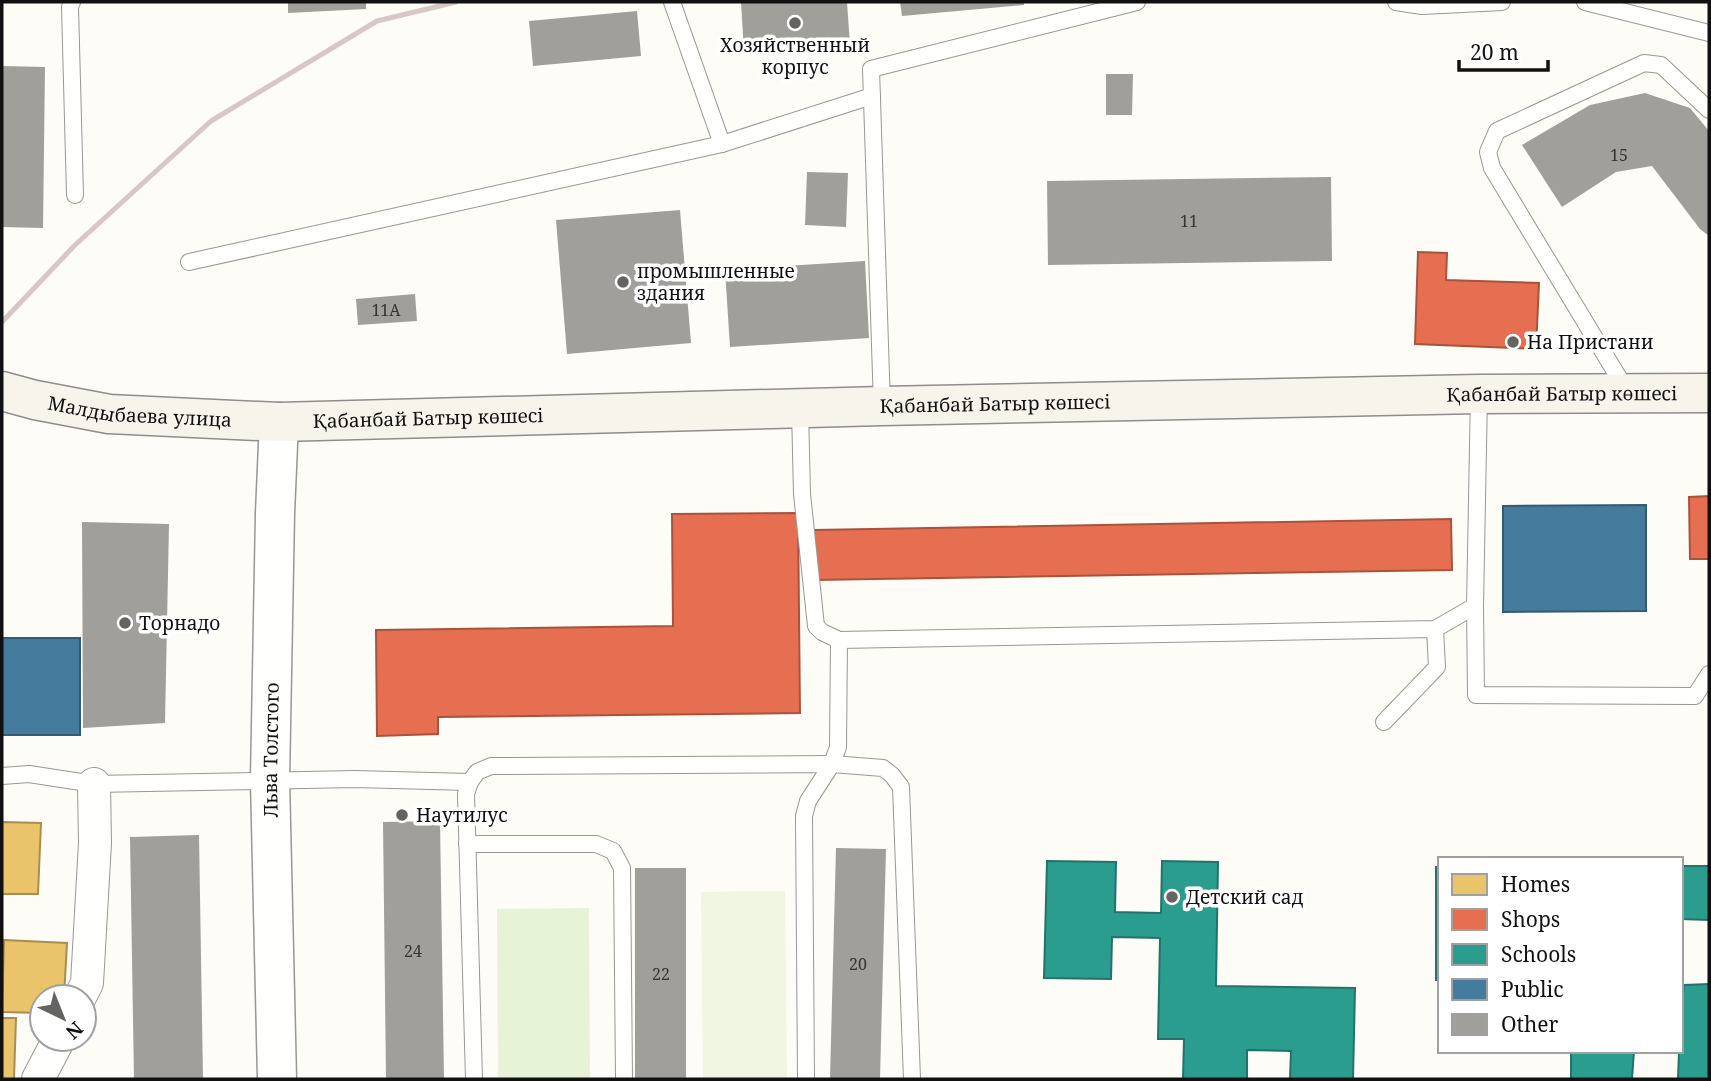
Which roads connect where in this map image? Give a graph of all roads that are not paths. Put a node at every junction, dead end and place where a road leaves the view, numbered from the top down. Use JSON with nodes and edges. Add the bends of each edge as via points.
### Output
{"nodes":[{"id":1,"x":72,"y":2,"type":"edge"},
{"id":2,"x":672,"y":2,"type":"edge"},
{"id":3,"x":1137,"y":2,"type":"edge"},
{"id":4,"x":1396,"y":2,"type":"edge"},
{"id":5,"x":1502,"y":2,"type":"edge"},
{"id":6,"x":1585,"y":2,"type":"edge"},
{"id":7,"x":1709,"y":33,"type":"edge"},
{"id":8,"x":872,"y":96,"type":"junction"},
{"id":9,"x":1709,"y":110,"type":"edge"},
{"id":10,"x":722,"y":144,"type":"junction"},
{"id":11,"x":75,"y":195,"type":"dead end"},
{"id":12,"x":189,"y":261,"type":"dead end"},
{"id":13,"x":2,"y":391,"type":"edge"},
{"id":14,"x":1709,"y":393,"type":"edge"},
{"id":15,"x":1479,"y":394,"type":"junction"},
{"id":16,"x":1628,"y":394,"type":"junction"},
{"id":17,"x":882,"y":407,"type":"junction"},
{"id":18,"x":800,"y":410,"type":"junction"},
{"id":19,"x":279,"y":422,"type":"junction"},
{"id":20,"x":1475,"y":606,"type":"junction"},
{"id":21,"x":1435,"y":629,"type":"junction"},
{"id":22,"x":839,"y":640,"type":"junction"},
{"id":23,"x":1709,"y":674,"type":"edge"},
{"id":24,"x":1384,"y":722,"type":"dead end"},
{"id":25,"x":832,"y":764,"type":"junction"},
{"id":26,"x":2,"y":776,"type":"edge"},
{"id":27,"x":270,"y":780,"type":"junction"},
{"id":28,"x":470,"y":782,"type":"junction"},
{"id":29,"x":94,"y":784,"type":"junction"},
{"id":30,"x":467,"y":844,"type":"junction"},
{"id":31,"x":87,"y":983,"type":"edge"},
{"id":32,"x":52,"y":1053,"type":"edge"},
{"id":33,"x":38,"y":1079,"type":"edge"},
{"id":34,"x":277,"y":1079,"type":"edge"},
{"id":35,"x":474,"y":1079,"type":"edge"},
{"id":36,"x":624,"y":1079,"type":"edge"},
{"id":37,"x":806,"y":1079,"type":"edge"},
{"id":38,"x":912,"y":1079,"type":"edge"}],
"edges":[{"from":1,"to":11,"type":"lane"},
{"from":2,"to":10,"type":"lane"},
{"from":3,"to":8,"type":"lane","via":[[871,69]]},
{"from":4,"to":5,"type":"lane","via":[[1422,6]]},
{"from":6,"to":7,"type":"lane"},
{"from":8,"to":10,"type":"lane"},
{"from":8,"to":17,"type":"lane"},
{"from":9,"to":16,"type":"lane","via":[[1661,65],[1644,63],[1497,131],[1488,152],[1492,168]]},
{"from":10,"to":12,"type":"lane"},
{"from":13,"to":19,"type":"main road","name":"Малдыбаева улица","via":[[109,414]]},
{"from":14,"to":16,"type":"main road","name":"Қабанбай Батыр көшесі"},
{"from":15,"to":16,"type":"main road","name":"Қабанбай Батыр көшесі"},
{"from":15,"to":17,"type":"main road","name":"Қабанбай Батыр көшесі"},
{"from":15,"to":20,"type":"lane"},
{"from":17,"to":18,"type":"main road","name":"Қабанбай Батыр көшесі"},
{"from":18,"to":19,"type":"main road","name":"Қабанбай Батыр көшесі"},
{"from":18,"to":22,"type":"lane","via":[[802,494],[816,626]]},
{"from":19,"to":27,"type":"street","name":"Льва Толстого"},
{"from":20,"to":21,"type":"lane"},
{"from":20,"to":23,"type":"lane","via":[[1476,695],[1695,696]]},
{"from":21,"to":22,"type":"lane"},
{"from":21,"to":24,"type":"lane","via":[[1437,667]]},
{"from":22,"to":25,"type":"lane","via":[[838,747]]},
{"from":25,"to":28,"type":"lane","via":[[491,766],[477,772]]},
{"from":25,"to":37,"type":"lane","via":[[808,801],[804,816]]},
{"from":25,"to":38,"type":"lane","via":[[883,768],[901,787]]},
{"from":26,"to":29,"type":"lane","via":[[29,774]]},
{"from":27,"to":28,"type":"lane"},
{"from":27,"to":29,"type":"lane"},
{"from":27,"to":34,"type":"street","name":"Льва Толстого"},
{"from":28,"to":30,"type":"lane"},
{"from":29,"to":31,"type":"street"},
{"from":30,"to":35,"type":"lane"},
{"from":30,"to":36,"type":"lane","via":[[596,844],[612,851],[622,868]]},
{"from":32,"to":33,"type":"street"}]}
